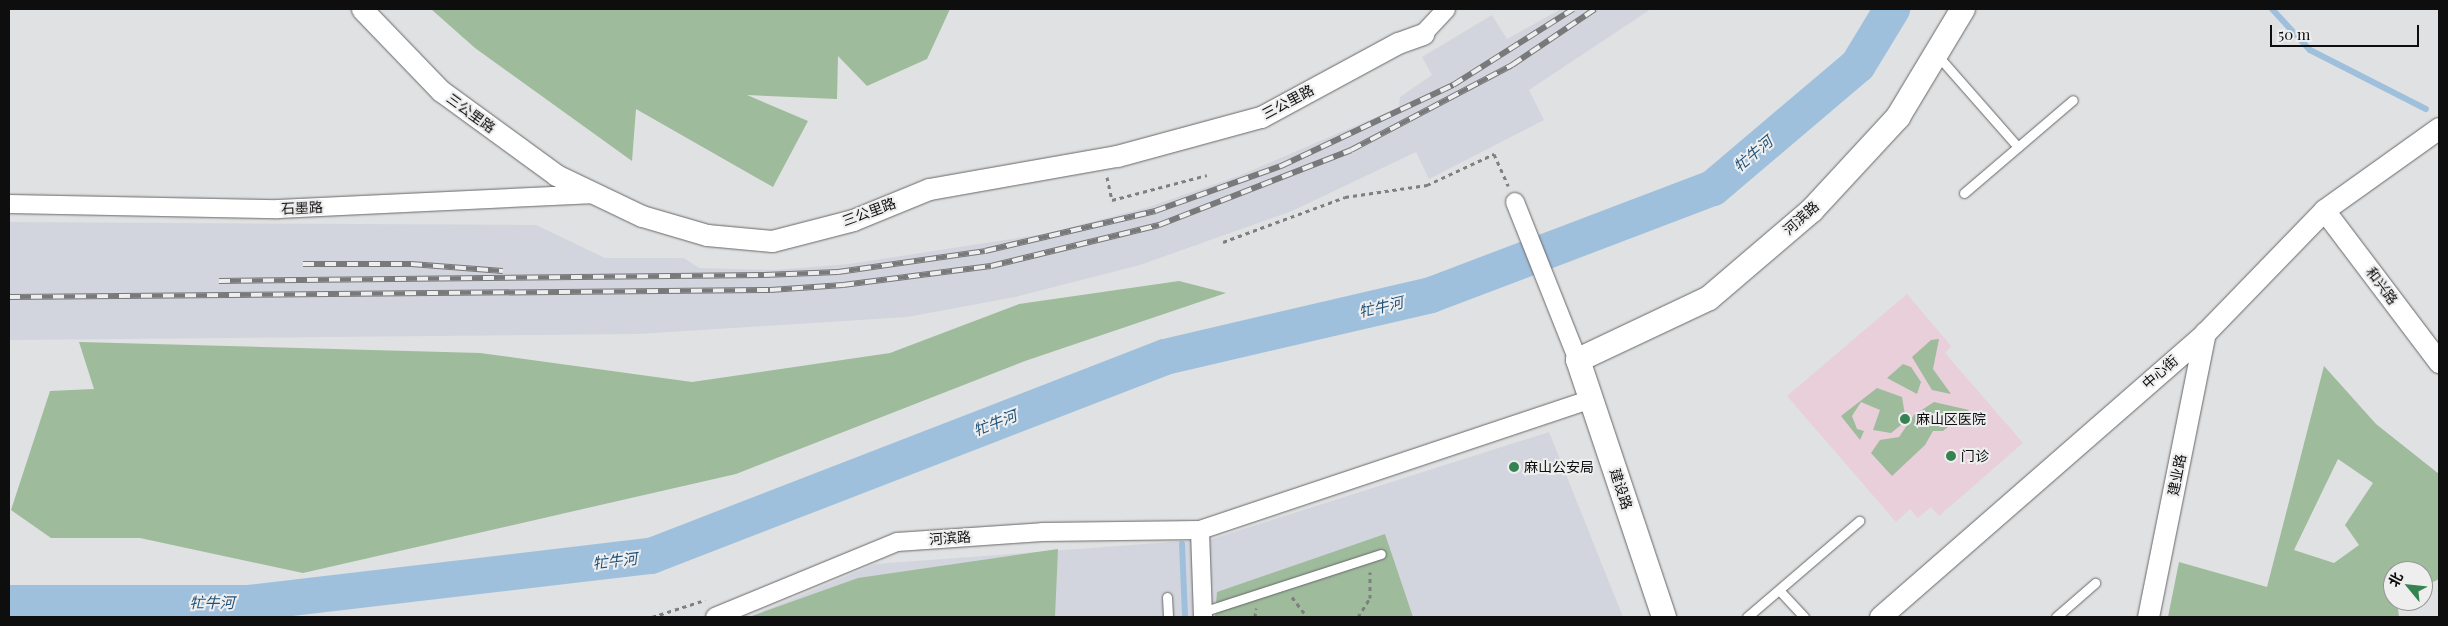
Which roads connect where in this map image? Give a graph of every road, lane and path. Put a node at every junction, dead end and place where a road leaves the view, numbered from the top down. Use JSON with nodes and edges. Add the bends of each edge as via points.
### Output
{"nodes":[{"id":1,"x":362,"y":9,"type":"edge"},
{"id":2,"x":1446,"y":9,"type":"edge"},
{"id":3,"x":1963,"y":9,"type":"edge"},
{"id":4,"x":1422,"y":34,"type":"joint"},
{"id":5,"x":1936,"y":54,"type":"junction"},
{"id":6,"x":2073,"y":100,"type":"dead end"},
{"id":7,"x":2439,"y":128,"type":"edge"},
{"id":8,"x":2018,"y":147,"type":"junction"},
{"id":9,"x":1207,"y":175,"type":"dead end"},
{"id":10,"x":1964,"y":193,"type":"dead end"},
{"id":11,"x":596,"y":194,"type":"junction"},
{"id":12,"x":1112,"y":200,"type":"dead end"},
{"id":13,"x":1516,"y":202,"type":"joint"},
{"id":14,"x":9,"y":204,"type":"edge"},
{"id":15,"x":2324,"y":210,"type":"junction"},
{"id":16,"x":1223,"y":242,"type":"dead end"},
{"id":17,"x":2205,"y":333,"type":"junction"},
{"id":18,"x":1578,"y":360,"type":"junction"},
{"id":19,"x":2439,"y":361,"type":"edge"},
{"id":20,"x":1591,"y":399,"type":"junction"},
{"id":21,"x":1859,"y":521,"type":"dead end"},
{"id":22,"x":1200,"y":530,"type":"junction"},
{"id":23,"x":1381,"y":554,"type":"dead end"},
{"id":24,"x":1366,"y":560,"type":"junction"},
{"id":25,"x":2095,"y":583,"type":"dead end"},
{"id":26,"x":1287,"y":585,"type":"junction"},
{"id":27,"x":1779,"y":590,"type":"junction"},
{"id":28,"x":1167,"y":598,"type":"dead end"},
{"id":29,"x":1202,"y":615,"type":"edge"},
{"id":30,"x":714,"y":617,"type":"edge"},
{"id":31,"x":1168,"y":617,"type":"edge"},
{"id":32,"x":1307,"y":617,"type":"edge"},
{"id":33,"x":1337,"y":617,"type":"edge"},
{"id":34,"x":1359,"y":617,"type":"edge"},
{"id":35,"x":1664,"y":617,"type":"edge"},
{"id":36,"x":1747,"y":617,"type":"edge"},
{"id":37,"x":1804,"y":617,"type":"edge"},
{"id":38,"x":1880,"y":617,"type":"edge"},
{"id":39,"x":2056,"y":617,"type":"edge"},
{"id":40,"x":2148,"y":617,"type":"edge"}],
"edges":[{"from":1,"to":11,"type":"street","name":"三公里路","via":[[441,91],[556,175]]},
{"from":2,"to":4,"type":"street"},
{"from":3,"to":5,"type":"main road","name":"河滨路"},
{"from":4,"to":11,"type":"street","name":"三公里路","via":[[1398,42],[1260,117],[1117,156],[929,189],[852,220],[772,241],[707,234],[642,216]]},
{"from":5,"to":8,"type":"lane"},
{"from":5,"to":18,"type":"main road","name":"河滨路","via":[[1885,131],[1812,210],[1709,298]]},
{"from":6,"to":8,"type":"lane"},
{"from":7,"to":15,"type":"street","name":"中心街"},
{"from":8,"to":10,"type":"lane"},
{"from":9,"to":12,"type":"path"},
{"from":11,"to":14,"type":"street","name":"石墨路","via":[[278,209]]},
{"from":13,"to":16,"type":"path","via":[[1494,154],[1427,185],[1345,197]]},
{"from":13,"to":18,"type":"street"},
{"from":15,"to":17,"type":"street","name":"中心街"},
{"from":15,"to":19,"type":"street","name":"和兴路"},
{"from":17,"to":38,"type":"street","name":"中心街"},
{"from":17,"to":40,"type":"street","name":"建业路"},
{"from":18,"to":20,"type":"main road","name":"建设路"},
{"from":20,"to":22,"type":"street","name":"河滨路"},
{"from":20,"to":35,"type":"main road","name":"建设路"},
{"from":21,"to":27,"type":"lane"},
{"from":22,"to":29,"type":"street"},
{"from":22,"to":30,"type":"street","name":"河滨路","via":[[1042,532],[897,542]]},
{"from":23,"to":24,"type":"lane"},
{"from":24,"to":26,"type":"lane"},
{"from":24,"to":34,"type":"path","via":[[1371,576],[1370,598]]},
{"from":25,"to":39,"type":"lane"},
{"from":26,"to":29,"type":"lane"},
{"from":26,"to":32,"type":"path","via":[[1294,604]]},
{"from":27,"to":36,"type":"lane"},
{"from":27,"to":37,"type":"lane"},
{"from":28,"to":31,"type":"lane"},
{"from":33,"to":34,"type":"path"}]}
